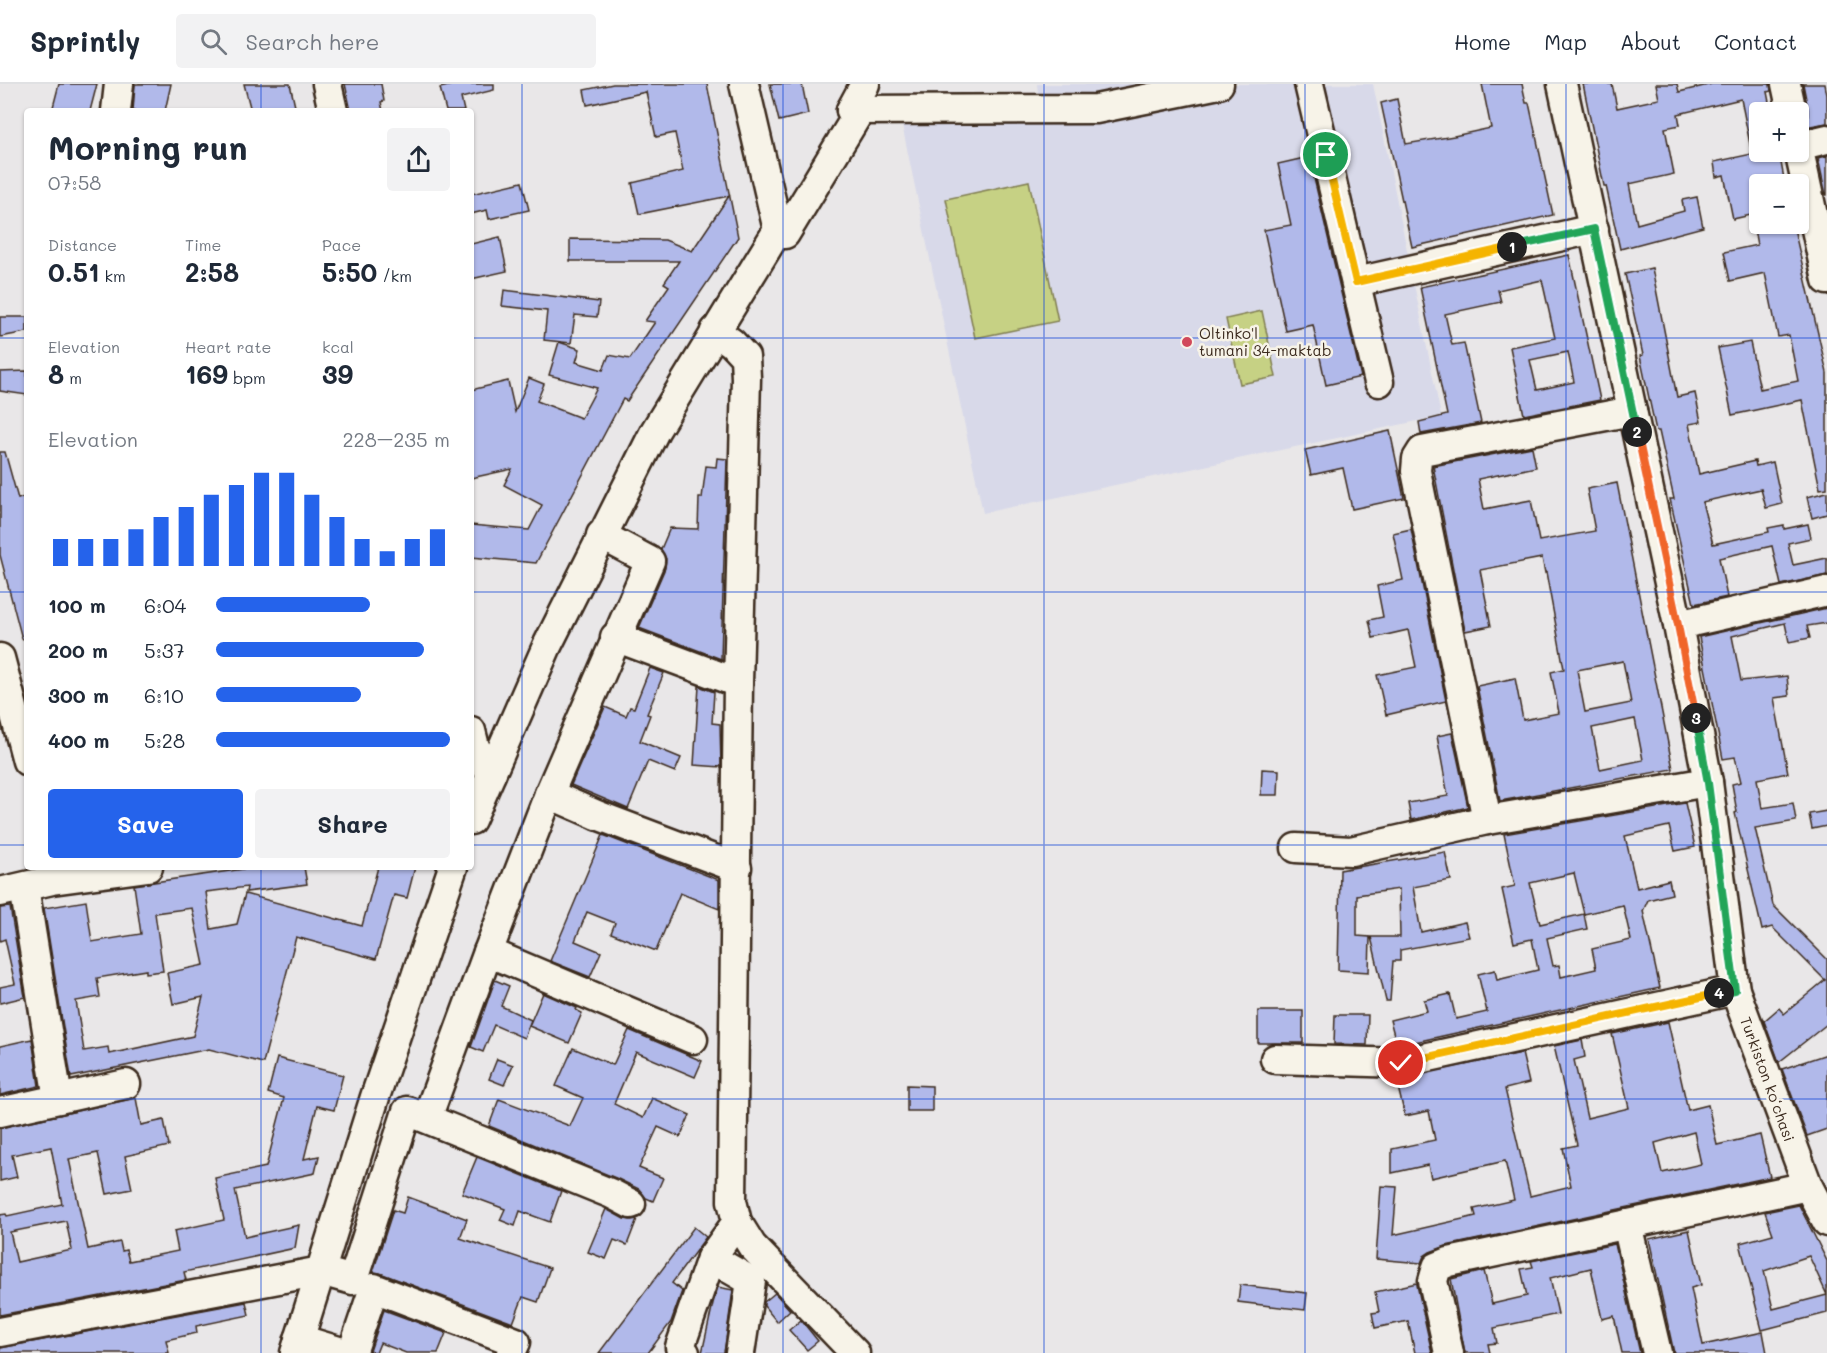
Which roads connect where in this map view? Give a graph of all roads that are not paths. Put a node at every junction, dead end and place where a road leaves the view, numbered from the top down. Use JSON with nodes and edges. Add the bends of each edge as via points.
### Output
{"nodes":[{"id":1,"x":119,"y":84,"type":"edge"},
{"id":2,"x":327,"y":84,"type":"edge"},
{"id":3,"x":744,"y":84,"type":"edge"},
{"id":4,"x":865,"y":84,"type":"edge"},
{"id":5,"x":1219,"y":84,"type":"edge"},
{"id":6,"x":1309,"y":84,"type":"edge"},
{"id":7,"x":1562,"y":84,"type":"edge"},
{"id":8,"x":1786,"y":84,"type":"edge"},
{"id":9,"x":1789,"y":102,"type":"edge"},
{"id":10,"x":116,"y":108,"type":"edge"},
{"id":11,"x":332,"y":108,"type":"edge"},
{"id":12,"x":851,"y":110,"type":"junction"},
{"id":13,"x":1827,"y":139,"type":"edge"},
{"id":14,"x":1809,"y":143,"type":"edge"},
{"id":15,"x":1801,"y":162,"type":"edge"},
{"id":16,"x":1594,"y":229,"type":"junction"},
{"id":17,"x":778,"y":230,"type":"junction"},
{"id":18,"x":1827,"y":280,"type":"edge"},
{"id":19,"x":1356,"y":282,"type":"junction"},
{"id":20,"x":715,"y":331,"type":"junction"},
{"id":21,"x":1379,"y":382,"type":"dead end"},
{"id":22,"x":1632,"y":411,"type":"junction"},
{"id":23,"x":602,"y":535,"type":"junction"},
{"id":24,"x":1827,"y":591,"type":"edge"},
{"id":25,"x":1678,"y":625,"type":"junction"},
{"id":26,"x":615,"y":637,"type":"junction"},
{"id":27,"x":0,"y":658,"type":"edge"},
{"id":28,"x":738,"y":683,"type":"junction"},
{"id":29,"x":474,"y":747,"type":"edge"},
{"id":30,"x":24,"y":750,"type":"edge"},
{"id":31,"x":491,"y":774,"type":"junction"},
{"id":32,"x":1708,"y":783,"type":"junction"},
{"id":33,"x":549,"y":794,"type":"junction"},
{"id":34,"x":474,"y":813,"type":"edge"},
{"id":35,"x":1487,"y":820,"type":"junction"},
{"id":36,"x":1296,"y":848,"type":"dead end"},
{"id":37,"x":737,"y":867,"type":"junction"},
{"id":38,"x":106,"y":870,"type":"edge"},
{"id":39,"x":452,"y":870,"type":"edge"},
{"id":40,"x":51,"y":874,"type":"edge"},
{"id":41,"x":12,"y":890,"type":"edge"},
{"id":42,"x":488,"y":952,"type":"junction"},
{"id":43,"x":1735,"y":990,"type":"junction"},
{"id":44,"x":693,"y":1039,"type":"dead end"},
{"id":45,"x":1275,"y":1059,"type":"dead end"},
{"id":46,"x":126,"y":1084,"type":"dead end"},
{"id":47,"x":375,"y":1097,"type":"junction"},
{"id":48,"x":58,"y":1099,"type":"junction"},
{"id":49,"x":0,"y":1112,"type":"edge"},
{"id":50,"x":417,"y":1114,"type":"junction"},
{"id":51,"x":1808,"y":1186,"type":"junction"},
{"id":52,"x":631,"y":1204,"type":"dead end"},
{"id":53,"x":737,"y":1222,"type":"junction"},
{"id":54,"x":1827,"y":1222,"type":"edge"},
{"id":55,"x":1627,"y":1224,"type":"junction"},
{"id":56,"x":333,"y":1232,"type":"junction"},
{"id":57,"x":365,"y":1243,"type":"junction"},
{"id":58,"x":711,"y":1258,"type":"junction"},
{"id":59,"x":321,"y":1271,"type":"junction"},
{"id":60,"x":364,"y":1284,"type":"junction"},
{"id":61,"x":0,"y":1332,"type":"edge"},
{"id":62,"x":297,"y":1346,"type":"edge"},
{"id":63,"x":345,"y":1353,"type":"edge"},
{"id":64,"x":351,"y":1353,"type":"edge"},
{"id":65,"x":512,"y":1353,"type":"edge"},
{"id":66,"x":685,"y":1353,"type":"edge"},
{"id":67,"x":740,"y":1353,"type":"edge"},
{"id":68,"x":855,"y":1353,"type":"edge"},
{"id":69,"x":1449,"y":1353,"type":"edge"},
{"id":70,"x":1657,"y":1353,"type":"edge"}],
"edges":[{"from":1,"to":10,"type":"street"},
{"from":2,"to":11,"type":"street"},
{"from":3,"to":17,"type":"street"},
{"from":4,"to":12,"type":"street"},
{"from":5,"to":12,"type":"street","via":[[1096,109]]},
{"from":6,"to":19,"type":"street"},
{"from":7,"to":16,"type":"street","name":"Turkiston koʻchasi"},
{"from":8,"to":9,"type":"street"},
{"from":12,"to":17,"type":"street","via":[[858,114],[785,234]]},
{"from":13,"to":14,"type":"street"},
{"from":15,"to":18,"type":"street"},
{"from":16,"to":19,"type":"street"},
{"from":16,"to":22,"type":"street","name":"Turkiston koʻchasi"},
{"from":17,"to":20,"type":"street"},
{"from":19,"to":21,"type":"street"},
{"from":20,"to":23,"type":"street","via":[[655,431]]},
{"from":20,"to":28,"type":"street","via":[[745,357],[746,368]]},
{"from":22,"to":25,"type":"street","name":"Turkiston koʻchasi"},
{"from":22,"to":35,"type":"street","via":[[1422,451],[1417,459],[1416,471]]},
{"from":23,"to":26,"type":"street","via":[[650,561]]},
{"from":23,"to":31,"type":"street","via":[[547,646]]},
{"from":24,"to":25,"type":"street"},
{"from":25,"to":32,"type":"street","name":"Turkiston koʻchasi"},
{"from":26,"to":28,"type":"street"},
{"from":26,"to":33,"type":"street"},
{"from":27,"to":30,"type":"street"},
{"from":28,"to":37,"type":"street"},
{"from":29,"to":31,"type":"street"},
{"from":31,"to":34,"type":"street"},
{"from":32,"to":35,"type":"street"},
{"from":32,"to":43,"type":"street","name":"Turkiston koʻchasi"},
{"from":33,"to":37,"type":"street"},
{"from":33,"to":42,"type":"street"},
{"from":35,"to":36,"type":"street","via":[[1351,850]]},
{"from":37,"to":53,"type":"street","via":[[732,1201]]},
{"from":38,"to":40,"type":"street"},
{"from":39,"to":47,"type":"street"},
{"from":40,"to":41,"type":"street"},
{"from":41,"to":48,"type":"street"},
{"from":42,"to":44,"type":"street"},
{"from":42,"to":50,"type":"street"},
{"from":43,"to":45,"type":"street","via":[[1401,1063]]},
{"from":43,"to":51,"type":"street","name":"Turkiston koʻchasi"},
{"from":46,"to":48,"type":"street"},
{"from":47,"to":50,"type":"street"},
{"from":47,"to":56,"type":"street"},
{"from":48,"to":49,"type":"street"},
{"from":50,"to":52,"type":"street"},
{"from":50,"to":57,"type":"street"},
{"from":51,"to":54,"type":"street","name":"Turkiston koʻchasi"},
{"from":51,"to":55,"type":"street"},
{"from":53,"to":58,"type":"street"},
{"from":53,"to":68,"type":"street","via":[[752,1246]]},
{"from":55,"to":69,"type":"street","via":[[1449,1262],[1437,1268],[1433,1281]]},
{"from":55,"to":70,"type":"street"},
{"from":56,"to":57,"type":"street"},
{"from":56,"to":59,"type":"street"},
{"from":57,"to":60,"type":"street"},
{"from":58,"to":66,"type":"street","via":[[680,1347]]},
{"from":58,"to":67,"type":"street","via":[[751,1281]]},
{"from":59,"to":60,"type":"street"},
{"from":59,"to":61,"type":"street"},
{"from":59,"to":62,"type":"street"},
{"from":60,"to":64,"type":"street"},
{"from":60,"to":65,"type":"street","via":[[516,1342]]},
{"from":62,"to":63,"type":"street"}]}
